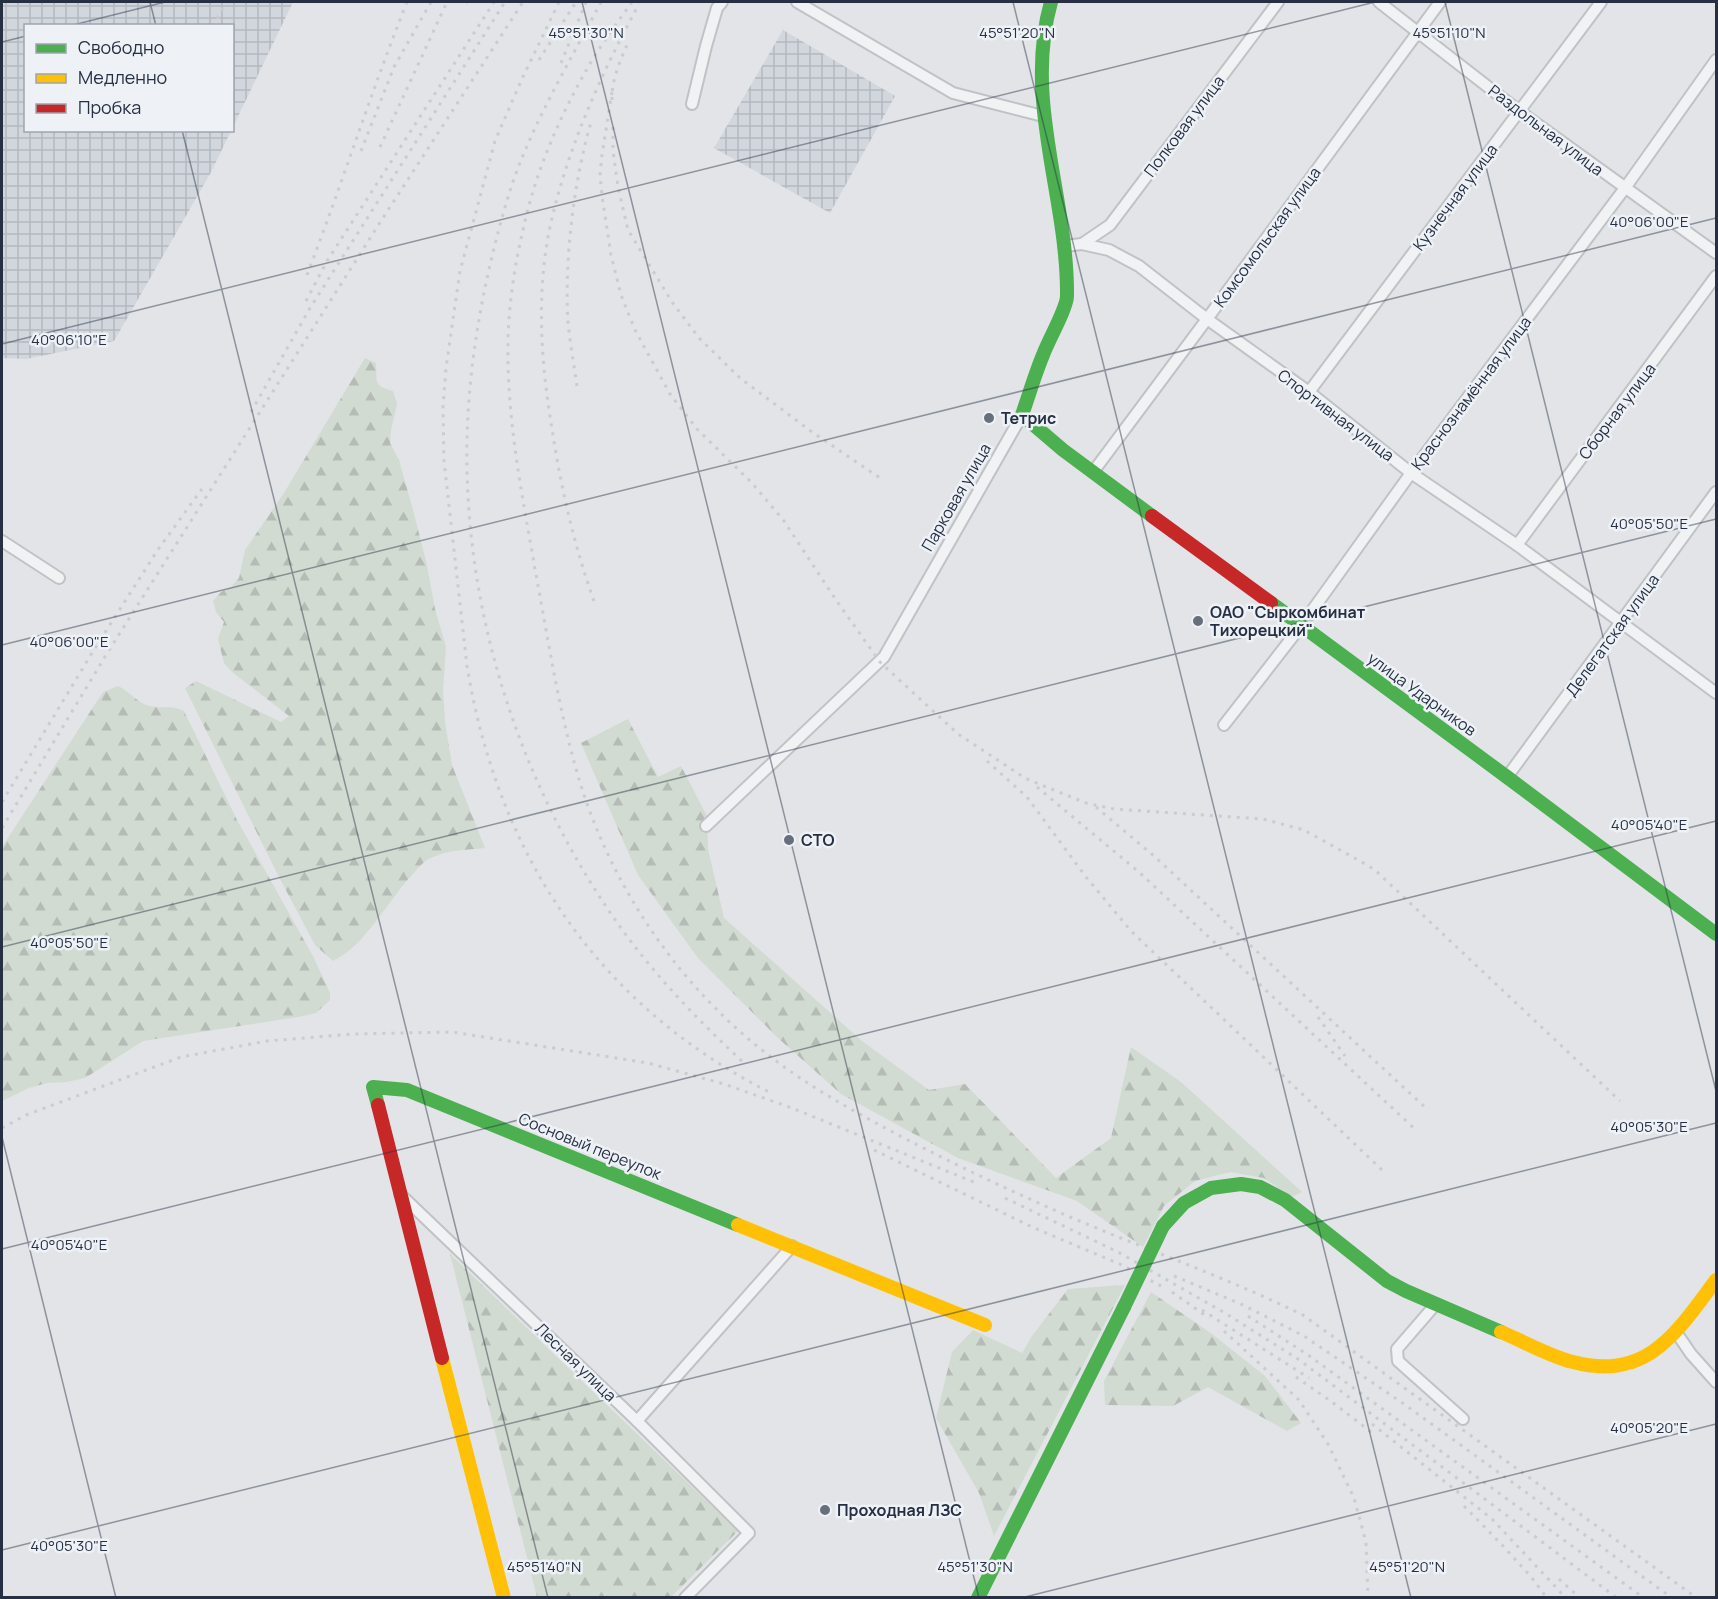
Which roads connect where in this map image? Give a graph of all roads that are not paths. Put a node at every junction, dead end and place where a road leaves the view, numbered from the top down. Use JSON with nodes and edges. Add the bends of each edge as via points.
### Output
{"nodes":[{"id":1,"x":722,"y":2,"type":"edge"},
{"id":2,"x":797,"y":2,"type":"edge"},
{"id":3,"x":1051,"y":2,"type":"edge"},
{"id":4,"x":1278,"y":2,"type":"edge"},
{"id":5,"x":1379,"y":2,"type":"edge"},
{"id":6,"x":1440,"y":2,"type":"edge"},
{"id":7,"x":1601,"y":2,"type":"edge"},
{"id":8,"x":1418,"y":31,"type":"junction"},
{"id":9,"x":1716,"y":60,"type":"edge"},
{"id":10,"x":692,"y":104,"type":"dead end"},
{"id":11,"x":1519,"y":111,"type":"junction"},
{"id":12,"x":1043,"y":116,"type":"junction"},
{"id":13,"x":1625,"y":188,"type":"junction"},
{"id":14,"x":1082,"y":244,"type":"junction"},
{"id":15,"x":1064,"y":246,"type":"junction"},
{"id":16,"x":1716,"y":253,"type":"edge"},
{"id":17,"x":1716,"y":276,"type":"edge"},
{"id":18,"x":1207,"y":320,"type":"junction"},
{"id":19,"x":1309,"y":392,"type":"junction"},
{"id":20,"x":1022,"y":415,"type":"junction"},
{"id":21,"x":1093,"y":472,"type":"junction"},
{"id":22,"x":1411,"y":472,"type":"junction"},
{"id":23,"x":1716,"y":492,"type":"edge"},
{"id":24,"x":2,"y":541,"type":"edge"},
{"id":25,"x":1517,"y":545,"type":"junction"},
{"id":26,"x":59,"y":578,"type":"dead end"},
{"id":27,"x":1621,"y":623,"type":"junction"},
{"id":28,"x":1301,"y":626,"type":"junction"},
{"id":29,"x":1716,"y":693,"type":"edge"},
{"id":30,"x":1224,"y":724,"type":"dead end"},
{"id":31,"x":1507,"y":777,"type":"junction"},
{"id":32,"x":706,"y":826,"type":"dead end"},
{"id":33,"x":1716,"y":934,"type":"edge"},
{"id":34,"x":400,"y":1194,"type":"junction"},
{"id":35,"x":792,"y":1246,"type":"junction"},
{"id":36,"x":1716,"y":1280,"type":"edge"},
{"id":37,"x":1435,"y":1305,"type":"junction"},
{"id":38,"x":985,"y":1325,"type":"dead end"},
{"id":39,"x":1676,"y":1332,"type":"junction"},
{"id":40,"x":1716,"y":1382,"type":"edge"},
{"id":41,"x":1463,"y":1419,"type":"dead end"},
{"id":42,"x":637,"y":1421,"type":"junction"},
{"id":43,"x":504,"y":1598,"type":"edge"},
{"id":44,"x":685,"y":1598,"type":"edge"},
{"id":45,"x":978,"y":1598,"type":"edge"}],
"edges":[{"from":1,"to":10,"type":"street","via":[[717,8]]},
{"from":2,"to":12,"type":"street","via":[[953,93]]},
{"from":3,"to":12,"type":"main road","name":"Парковая улица","via":[[1041,64]]},
{"from":4,"to":14,"type":"street","name":"Полковая улица","via":[[1110,225]]},
{"from":5,"to":8,"type":"street","name":"Раздольная улица"},
{"from":6,"to":8,"type":"street","name":"Комсомольская улица"},
{"from":7,"to":11,"type":"street","name":"Кузнечная улица"},
{"from":8,"to":11,"type":"street","name":"Раздольная улица"},
{"from":8,"to":18,"type":"street","name":"Комсомольская улица"},
{"from":9,"to":13,"type":"street","name":"Краснознамённая улица"},
{"from":11,"to":13,"type":"street","name":"Раздольная улица"},
{"from":11,"to":19,"type":"street","name":"Кузнечная улица"},
{"from":12,"to":15,"type":"main road","name":"Парковая улица"},
{"from":13,"to":16,"type":"street","name":"Раздольная улица"},
{"from":13,"to":22,"type":"street","name":"Краснознамённая улица"},
{"from":14,"to":15,"type":"street","name":"Спортивная улица"},
{"from":14,"to":18,"type":"street","name":"Спортивная улица","via":[[1109,250],[1139,266]]},
{"from":15,"to":20,"type":"main road","name":"Парковая улица","via":[[1067,299]]},
{"from":17,"to":25,"type":"street","name":"Сборная улица"},
{"from":18,"to":19,"type":"street","name":"Спортивная улица"},
{"from":18,"to":21,"type":"street","name":"Комсомольская улица"},
{"from":19,"to":22,"type":"street","name":"Спортивная улица"},
{"from":20,"to":21,"type":"main road","name":"улица Ударников"},
{"from":20,"to":32,"type":"street","name":"Парковая улица","via":[[884,657]]},
{"from":21,"to":28,"type":"main road","name":"улица Ударников"},
{"from":22,"to":25,"type":"street","name":"Спортивная улица"},
{"from":22,"to":28,"type":"street","name":"Краснознамённая улица"},
{"from":23,"to":27,"type":"street","name":"Делегатская улица"},
{"from":24,"to":26,"type":"street"},
{"from":25,"to":27,"type":"street","name":"Спортивная улица"},
{"from":27,"to":29,"type":"street","name":"Спортивная улица"},
{"from":27,"to":31,"type":"street","name":"Делегатская улица"},
{"from":28,"to":30,"type":"street","name":"Краснознамённая улица"},
{"from":28,"to":31,"type":"main road","name":"улица Ударников"},
{"from":31,"to":33,"type":"main road","name":"улица Ударников"},
{"from":34,"to":35,"type":"main road","name":"Сосновый переулок","via":[[372,1087],[407,1090]]},
{"from":34,"to":42,"type":"street","name":"Лесная улица"},
{"from":34,"to":43,"type":"main road"},
{"from":35,"to":38,"type":"main road","name":"Сосновый переулок"},
{"from":35,"to":42,"type":"street"},
{"from":36,"to":39,"type":"main road"},
{"from":37,"to":39,"type":"main road","via":[[1571,1362],[1595,1367],[1613,1368],[1640,1360]]},
{"from":37,"to":41,"type":"street","via":[[1397,1349],[1398,1361]]},
{"from":37,"to":45,"type":"main road","bridge":true,"via":[[1387,1281],[1285,1200],[1260,1187],[1241,1184],[1211,1188],[1184,1203],[1163,1226]]},
{"from":39,"to":40,"type":"street"},
{"from":42,"to":44,"type":"street","name":"Лесная улица","via":[[749,1533]]}]}
